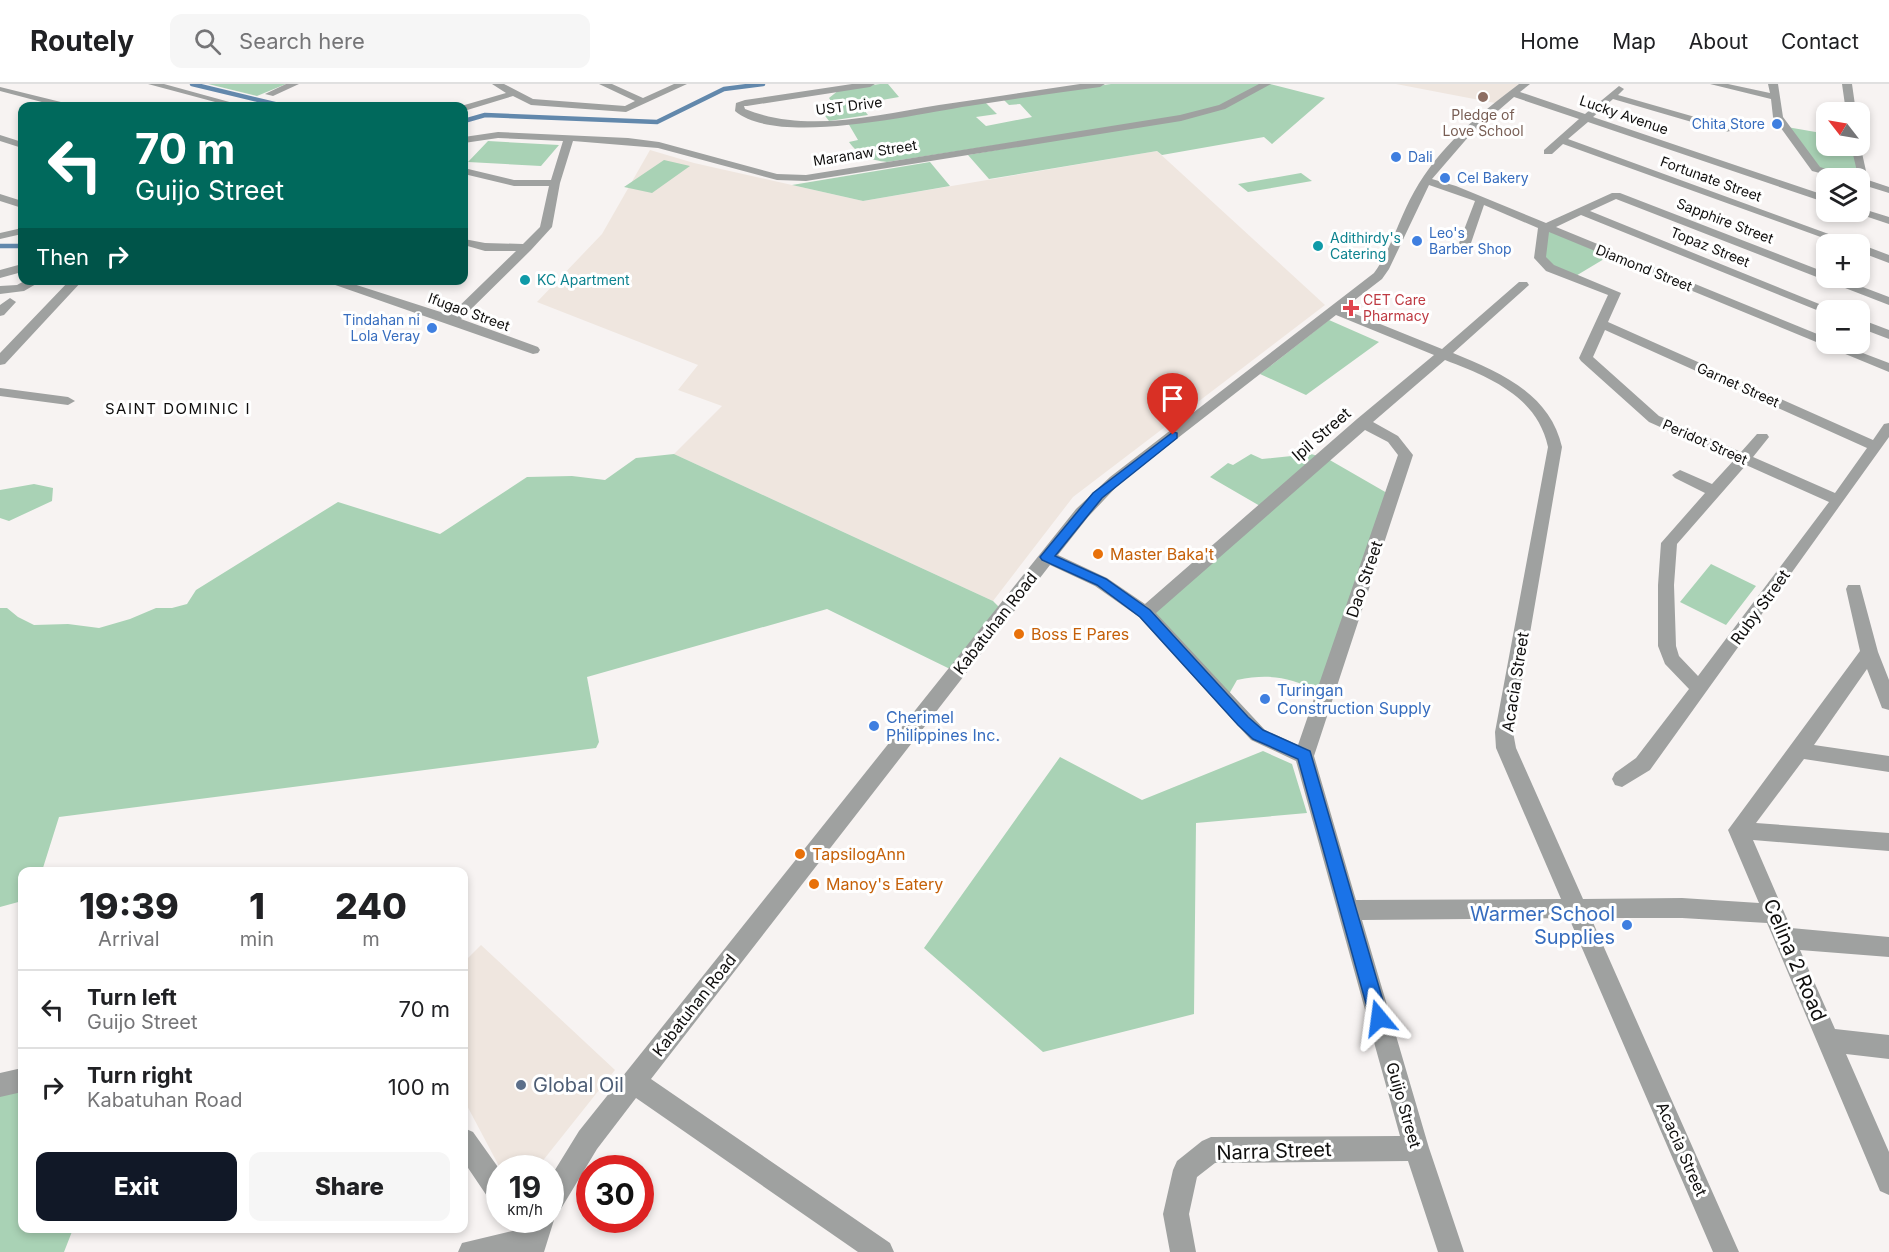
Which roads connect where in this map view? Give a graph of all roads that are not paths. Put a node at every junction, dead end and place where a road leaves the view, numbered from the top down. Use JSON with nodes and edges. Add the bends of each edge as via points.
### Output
{"nodes":[{"id":1,"x":15,"y":84,"type":"edge"},
{"id":2,"x":153,"y":84,"type":"edge"},
{"id":3,"x":294,"y":84,"type":"edge"},
{"id":4,"x":497,"y":84,"type":"edge"},
{"id":5,"x":604,"y":84,"type":"edge"},
{"id":6,"x":682,"y":84,"type":"edge"},
{"id":7,"x":870,"y":84,"type":"edge"},
{"id":8,"x":1100,"y":84,"type":"edge"},
{"id":9,"x":1266,"y":84,"type":"edge"},
{"id":10,"x":1715,"y":84,"type":"edge"},
{"id":11,"x":1773,"y":84,"type":"edge"},
{"id":12,"x":1847,"y":84,"type":"edge"},
{"id":13,"x":1519,"y":88,"type":"edge"},
{"id":14,"x":1,"y":89,"type":"edge"},
{"id":15,"x":1619,"y":89,"type":"dead end"},
{"id":16,"x":515,"y":93,"type":"junction"},
{"id":17,"x":270,"y":94,"type":"dead end"},
{"id":18,"x":1611,"y":96,"type":"junction"},
{"id":19,"x":1774,"y":97,"type":"junction"},
{"id":20,"x":51,"y":102,"type":"edge"},
{"id":21,"x":223,"y":102,"type":"edge"},
{"id":22,"x":644,"y":102,"type":"junction"},
{"id":23,"x":1850,"y":102,"type":"edge"},
{"id":24,"x":468,"y":107,"type":"edge"},
{"id":25,"x":1587,"y":118,"type":"junction"},
{"id":26,"x":1726,"y":129,"type":"dead end"},
{"id":27,"x":0,"y":138,"type":"edge"},
{"id":28,"x":569,"y":138,"type":"junction"},
{"id":29,"x":468,"y":139,"type":"edge"},
{"id":30,"x":1563,"y":141,"type":"junction"},
{"id":31,"x":18,"y":144,"type":"edge"},
{"id":32,"x":1548,"y":152,"type":"dead end"},
{"id":33,"x":1816,"y":169,"type":"edge"},
{"id":34,"x":468,"y":172,"type":"edge"},
{"id":35,"x":555,"y":183,"type":"junction"},
{"id":36,"x":1424,"y":184,"type":"junction"},
{"id":37,"x":1870,"y":184,"type":"edge"},
{"id":38,"x":1889,"y":189,"type":"edge"},
{"id":39,"x":1816,"y":196,"type":"edge"},
{"id":40,"x":1505,"y":197,"type":"dead end"},
{"id":41,"x":0,"y":198,"type":"edge"},
{"id":42,"x":1484,"y":203,"type":"junction"},
{"id":43,"x":18,"y":204,"type":"edge"},
{"id":44,"x":1580,"y":211,"type":"junction"},
{"id":45,"x":1870,"y":214,"type":"edge"},
{"id":46,"x":1889,"y":221,"type":"edge"},
{"id":47,"x":1544,"y":228,"type":"junction"},
{"id":48,"x":18,"y":232,"type":"edge"},
{"id":49,"x":1822,"y":234,"type":"edge"},
{"id":50,"x":0,"y":236,"type":"edge"},
{"id":51,"x":468,"y":243,"type":"edge"},
{"id":52,"x":1465,"y":243,"type":"dead end"},
{"id":53,"x":526,"y":248,"type":"junction"},
{"id":54,"x":1870,"y":252,"type":"edge"},
{"id":55,"x":1889,"y":259,"type":"edge"},
{"id":56,"x":18,"y":269,"type":"edge"},
{"id":57,"x":1816,"y":272,"type":"edge"},
{"id":58,"x":0,"y":274,"type":"edge"},
{"id":59,"x":27,"y":285,"type":"edge"},
{"id":60,"x":72,"y":285,"type":"edge"},
{"id":61,"x":343,"y":285,"type":"edge"},
{"id":62,"x":1523,"y":285,"type":"dead end"},
{"id":63,"x":1856,"y":288,"type":"edge"},
{"id":64,"x":0,"y":290,"type":"edge"},
{"id":65,"x":1889,"y":301,"type":"edge"},
{"id":66,"x":10,"y":302,"type":"dead end"},
{"id":67,"x":1816,"y":305,"type":"edge"},
{"id":68,"x":1335,"y":310,"type":"junction"},
{"id":69,"x":0,"y":312,"type":"edge"},
{"id":70,"x":452,"y":320,"type":"junction"},
{"id":71,"x":1600,"y":324,"type":"junction"},
{"id":72,"x":1870,"y":327,"type":"edge"},
{"id":73,"x":1889,"y":335,"type":"edge"},
{"id":74,"x":1816,"y":338,"type":"edge"},
{"id":75,"x":532,"y":350,"type":"dead end"},
{"id":76,"x":1444,"y":354,"type":"junction"},
{"id":77,"x":1855,"y":354,"type":"edge"},
{"id":78,"x":0,"y":361,"type":"edge"},
{"id":79,"x":1889,"y":368,"type":"edge"},
{"id":80,"x":0,"y":392,"type":"edge"},
{"id":81,"x":68,"y":401,"type":"dead end"},
{"id":82,"x":1362,"y":422,"type":"junction"},
{"id":83,"x":1889,"y":427,"type":"edge"},
{"id":84,"x":1762,"y":437,"type":"dead end"},
{"id":85,"x":1875,"y":446,"type":"junction"},
{"id":86,"x":1743,"y":459,"type":"junction"},
{"id":87,"x":1680,"y":475,"type":"dead end"},
{"id":88,"x":1714,"y":491,"type":"junction"},
{"id":89,"x":1838,"y":500,"type":"junction"},
{"id":90,"x":1047,"y":557,"type":"junction"},
{"id":91,"x":1854,"y":589,"type":"dead end"},
{"id":92,"x":1145,"y":613,"type":"junction"},
{"id":93,"x":1869,"y":652,"type":"junction"},
{"id":94,"x":1700,"y":688,"type":"junction"},
{"id":95,"x":1889,"y":703,"type":"edge"},
{"id":96,"x":1799,"y":751,"type":"junction"},
{"id":97,"x":1304,"y":756,"type":"junction"},
{"id":98,"x":1889,"y":764,"type":"edge"},
{"id":99,"x":1622,"y":779,"type":"dead end"},
{"id":100,"x":1738,"y":830,"type":"junction"},
{"id":101,"x":1889,"y":843,"type":"edge"},
{"id":102,"x":1577,"y":909,"type":"junction"},
{"id":103,"x":1348,"y":910,"type":"junction"},
{"id":104,"x":1775,"y":914,"type":"junction"},
{"id":105,"x":1785,"y":938,"type":"junction"},
{"id":106,"x":1889,"y":947,"type":"edge"},
{"id":107,"x":1830,"y":1040,"type":"junction"},
{"id":108,"x":1889,"y":1047,"type":"edge"},
{"id":109,"x":18,"y":1081,"type":"edge"},
{"id":110,"x":634,"y":1082,"type":"junction"},
{"id":111,"x":0,"y":1085,"type":"edge"},
{"id":112,"x":468,"y":1147,"type":"edge"},
{"id":113,"x":1416,"y":1148,"type":"junction"},
{"id":114,"x":486,"y":1173,"type":"edge"},
{"id":115,"x":1887,"y":1173,"type":"edge"},
{"id":116,"x":564,"y":1180,"type":"edge"},
{"id":117,"x":528,"y":1233,"type":"edge"},
{"id":118,"x":471,"y":1252,"type":"edge"},
{"id":119,"x":881,"y":1252,"type":"edge"},
{"id":120,"x":1184,"y":1252,"type":"edge"},
{"id":121,"x":1451,"y":1252,"type":"edge"},
{"id":122,"x":1726,"y":1252,"type":"edge"}],
"edges":[{"from":1,"to":14,"type":"street"},
{"from":2,"to":21,"type":"street"},
{"from":3,"to":17,"type":"street"},
{"from":4,"to":16,"type":"street"},
{"from":5,"to":22,"type":"street"},
{"from":6,"to":22,"type":"street"},
{"from":7,"to":8,"type":"street","name":"UST Drive","via":[[745,103],[739,105],[740,111],[765,120],[830,123]]},
{"from":9,"to":28,"type":"street","name":"Maranaw Street","via":[[1222,107],[1181,118],[806,178],[777,177],[645,143]]},
{"from":10,"to":19,"type":"street"},
{"from":11,"to":19,"type":"street"},
{"from":12,"to":23,"type":"street"},
{"from":13,"to":25,"type":"street","name":"Lucky Avenue"},
{"from":13,"to":36,"type":"street","name":"Kabatuhan Road","via":[[1454,145]]},
{"from":14,"to":20,"type":"street"},
{"from":15,"to":18,"type":"street"},
{"from":16,"to":22,"type":"street","via":[[531,102],[620,109]]},
{"from":16,"to":24,"type":"street"},
{"from":18,"to":25,"type":"street"},
{"from":18,"to":26,"type":"street"},
{"from":19,"to":33,"type":"street","via":[[1778,117]]},
{"from":25,"to":30,"type":"street"},
{"from":25,"to":39,"type":"street","name":"Lucky Avenue"},
{"from":27,"to":31,"type":"street"},
{"from":28,"to":29,"type":"street","name":"Maranaw Street","via":[[489,135]]},
{"from":28,"to":35,"type":"street"},
{"from":30,"to":32,"type":"street"},
{"from":30,"to":49,"type":"street","name":"Fortunate Street"},
{"from":34,"to":35,"type":"street","via":[[514,183]]},
{"from":35,"to":53,"type":"street","via":[[546,227]]},
{"from":36,"to":42,"type":"street","name":"Diamond Street"},
{"from":36,"to":68,"type":"street","name":"Kabatuhan Road","via":[[1389,262]]},
{"from":37,"to":38,"type":"street"},
{"from":40,"to":42,"type":"street"},
{"from":41,"to":43,"type":"street"},
{"from":42,"to":47,"type":"street","name":"Diamond Street"},
{"from":42,"to":52,"type":"street"},
{"from":44,"to":47,"type":"street"},
{"from":44,"to":57,"type":"street","name":"Sapphire Street","via":[[1611,195],[1624,197]]},
{"from":44,"to":67,"type":"street","name":"Topaz Street"},
{"from":45,"to":46,"type":"street"},
{"from":47,"to":71,"type":"street","name":"Peridot Street","via":[[1542,262],[1615,293]]},
{"from":47,"to":74,"type":"street","name":"Diamond Street"},
{"from":48,"to":50,"type":"street"},
{"from":51,"to":53,"type":"street"},
{"from":53,"to":70,"type":"street"},
{"from":54,"to":55,"type":"street"},
{"from":56,"to":58,"type":"street"},
{"from":59,"to":64,"type":"street"},
{"from":60,"to":78,"type":"street"},
{"from":61,"to":70,"type":"street","name":"Ifugao Street"},
{"from":62,"to":76,"type":"street","name":"Ipil Street"},
{"from":63,"to":65,"type":"street","name":"Sapphire Street"},
{"from":66,"to":69,"type":"street"},
{"from":68,"to":76,"type":"street","name":"Acacia Street"},
{"from":68,"to":90,"type":"street","name":"Kabatuhan Road","via":[[1115,480]]},
{"from":70,"to":75,"type":"street","name":"Ifugao Street"},
{"from":71,"to":85,"type":"street","name":"Garnet Street"},
{"from":71,"to":86,"type":"street","name":"Peridot Street","via":[[1586,358],[1654,419]]},
{"from":72,"to":73,"type":"street"},
{"from":76,"to":82,"type":"street","name":"Ipil Street"},
{"from":76,"to":102,"type":"street","name":"Acacia Street","via":[[1517,390],[1551,429],[1555,447],[1504,732],[1506,748]]},
{"from":77,"to":79,"type":"street","name":"Diamond Street"},
{"from":80,"to":81,"type":"street"},
{"from":82,"to":92,"type":"street","name":"Ipil Street"},
{"from":82,"to":97,"type":"street","name":"Dao Street","via":[[1393,439],[1406,455]]},
{"from":83,"to":85,"type":"street","name":"Ruby Street"},
{"from":84,"to":86,"type":"street"},
{"from":85,"to":89,"type":"street","name":"Ruby Street"},
{"from":86,"to":88,"type":"street"},
{"from":86,"to":89,"type":"street","name":"Peridot Street"},
{"from":87,"to":88,"type":"street"},
{"from":88,"to":94,"type":"street","via":[[1668,546],[1667,646],[1671,659]]},
{"from":89,"to":94,"type":"street","name":"Ruby Street"},
{"from":90,"to":92,"type":"street","via":[[1101,582]]},
{"from":90,"to":110,"type":"street","name":"Kabatuhan Road"},
{"from":91,"to":93,"type":"street"},
{"from":92,"to":97,"type":"street","via":[[1258,735]]},
{"from":93,"to":95,"type":"street"},
{"from":93,"to":96,"type":"street"},
{"from":94,"to":99,"type":"street","name":"Ruby Street","via":[[1643,764]]},
{"from":96,"to":98,"type":"street"},
{"from":96,"to":100,"type":"street"},
{"from":97,"to":103,"type":"street","name":"Guijo Street"},
{"from":100,"to":101,"type":"street"},
{"from":100,"to":104,"type":"street","name":"Celina 2 Road"},
{"from":102,"to":103,"type":"street"},
{"from":102,"to":104,"type":"street","via":[[1682,908]]},
{"from":102,"to":122,"type":"street","name":"Acacia Street"},
{"from":103,"to":113,"type":"street","name":"Guijo Street"},
{"from":104,"to":105,"type":"street","name":"Celina 2 Road"},
{"from":105,"to":106,"type":"street"},
{"from":105,"to":107,"type":"street","name":"Celina 2 Road"},
{"from":107,"to":108,"type":"street"},
{"from":107,"to":115,"type":"street","name":"Celina 2 Road"},
{"from":109,"to":111,"type":"street"},
{"from":110,"to":116,"type":"street","name":"Kabatuhan Road","via":[[588,1140]]},
{"from":110,"to":119,"type":"street"},
{"from":112,"to":114,"type":"street"},
{"from":113,"to":120,"type":"street","name":"Narra Street","via":[[1211,1150],[1186,1170],[1176,1214]]},
{"from":113,"to":121,"type":"street","name":"Guijo Street"},
{"from":117,"to":118,"type":"street"}]}
